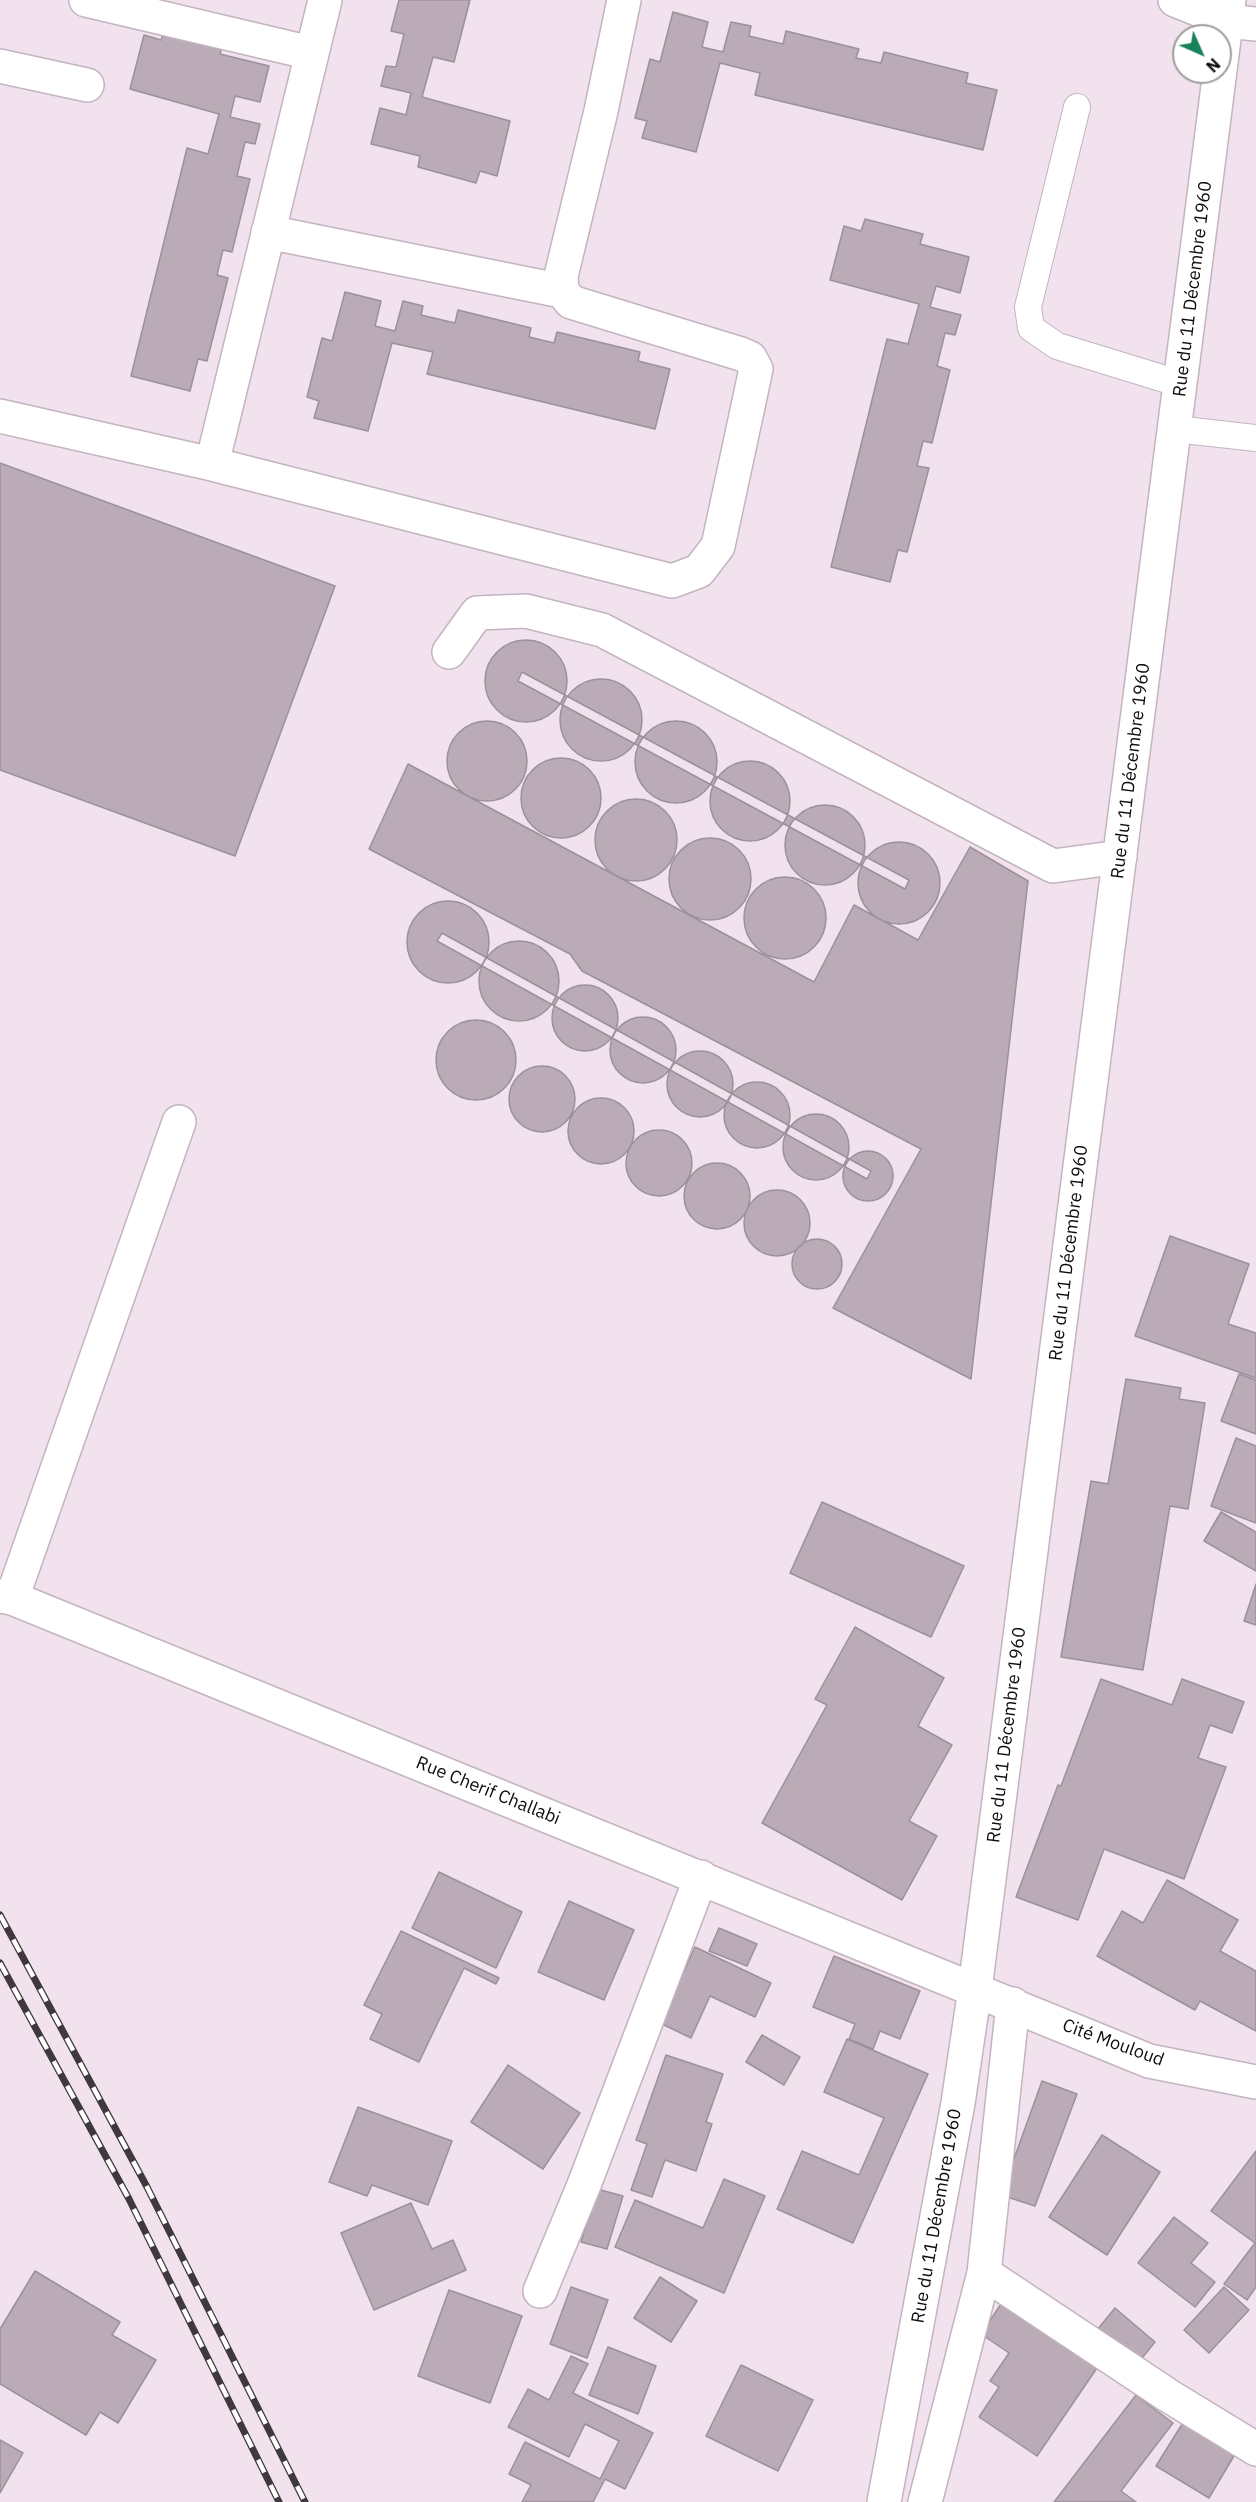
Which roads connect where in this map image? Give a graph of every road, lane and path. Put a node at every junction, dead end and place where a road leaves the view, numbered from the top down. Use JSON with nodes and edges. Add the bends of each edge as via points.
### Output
{"nodes":[{"id":1,"x":86,"y":0,"type":"edge"},
{"id":2,"x":325,"y":0,"type":"edge"},
{"id":3,"x":624,"y":0,"type":"edge"},
{"id":4,"x":1175,"y":0,"type":"edge"},
{"id":5,"x":1237,"y":15,"type":"edge"},
{"id":6,"x":311,"y":54,"type":"junction"},
{"id":7,"x":0,"y":66,"type":"edge"},
{"id":8,"x":87,"y":85,"type":"dead end"},
{"id":9,"x":1077,"y":107,"type":"dead end"},
{"id":10,"x":268,"y":232,"type":"junction"},
{"id":11,"x":562,"y":291,"type":"junction"},
{"id":12,"x":1181,"y":384,"type":"junction"},
{"id":13,"x":0,"y":416,"type":"edge"},
{"id":14,"x":1175,"y":429,"type":"junction"},
{"id":15,"x":1256,"y":438,"type":"edge"},
{"id":16,"x":212,"y":464,"type":"junction"},
{"id":17,"x":449,"y":652,"type":"dead end"},
{"id":18,"x":1120,"y":856,"type":"junction"},
{"id":19,"x":179,"y":1122,"type":"dead end"},
{"id":20,"x":6,"y":1597,"type":"edge"},
{"id":21,"x":701,"y":1877,"type":"junction"},
{"id":22,"x":975,"y":1989,"type":"junction"},
{"id":23,"x":1013,"y":2004,"type":"junction"},
{"id":24,"x":1256,"y":2082,"type":"edge"},
{"id":25,"x":984,"y":2273,"type":"junction"},
{"id":26,"x":540,"y":2291,"type":"dead end"},
{"id":27,"x":1256,"y":2449,"type":"edge"},
{"id":28,"x":884,"y":2502,"type":"edge"},
{"id":29,"x":926,"y":2502,"type":"edge"}],
"edges":[{"from":1,"to":6,"type":"street"},
{"from":2,"to":6,"type":"street"},
{"from":3,"to":11,"type":"street","via":[[561,276]]},
{"from":4,"to":5,"type":"street"},
{"from":5,"to":12,"type":"street","name":"Rue du 11 Décembre 1960"},
{"from":6,"to":10,"type":"street"},
{"from":7,"to":8,"type":"street"},
{"from":9,"to":12,"type":"lane","via":[[1028,307],[1030,328],[1057,346]]},
{"from":10,"to":11,"type":"street"},
{"from":10,"to":16,"type":"street"},
{"from":11,"to":16,"type":"street","via":[[571,302],[741,354],[750,358],[756,369],[718,546],[699,571],[672,581]]},
{"from":12,"to":14,"type":"street","name":"Rue du 11 Décembre 1960"},
{"from":13,"to":16,"type":"street"},
{"from":14,"to":15,"type":"lane"},
{"from":14,"to":18,"type":"street","name":"Rue du 11 Décembre 1960"},
{"from":17,"to":18,"type":"street","via":[[477,613],[526,611],[602,630],[1053,866]]},
{"from":18,"to":22,"type":"street","name":"Rue du 11 Décembre 1960"},
{"from":19,"to":20,"type":"street"},
{"from":20,"to":21,"type":"street","name":"Rue Cherif Challabi"},
{"from":21,"to":22,"type":"street","name":"Rue Cherif Challabi"},
{"from":21,"to":26,"type":"street","via":[[585,2185]]},
{"from":22,"to":23,"type":"street","name":"Cité Mouloud"},
{"from":22,"to":28,"type":"street","name":"Rue du 11 Décembre 1960","via":[[958,2103]]},
{"from":23,"to":24,"type":"street","name":"Cité Mouloud","via":[[1149,2061]]},
{"from":23,"to":25,"type":"street"},
{"from":25,"to":27,"type":"street"},
{"from":25,"to":29,"type":"street"}]}
